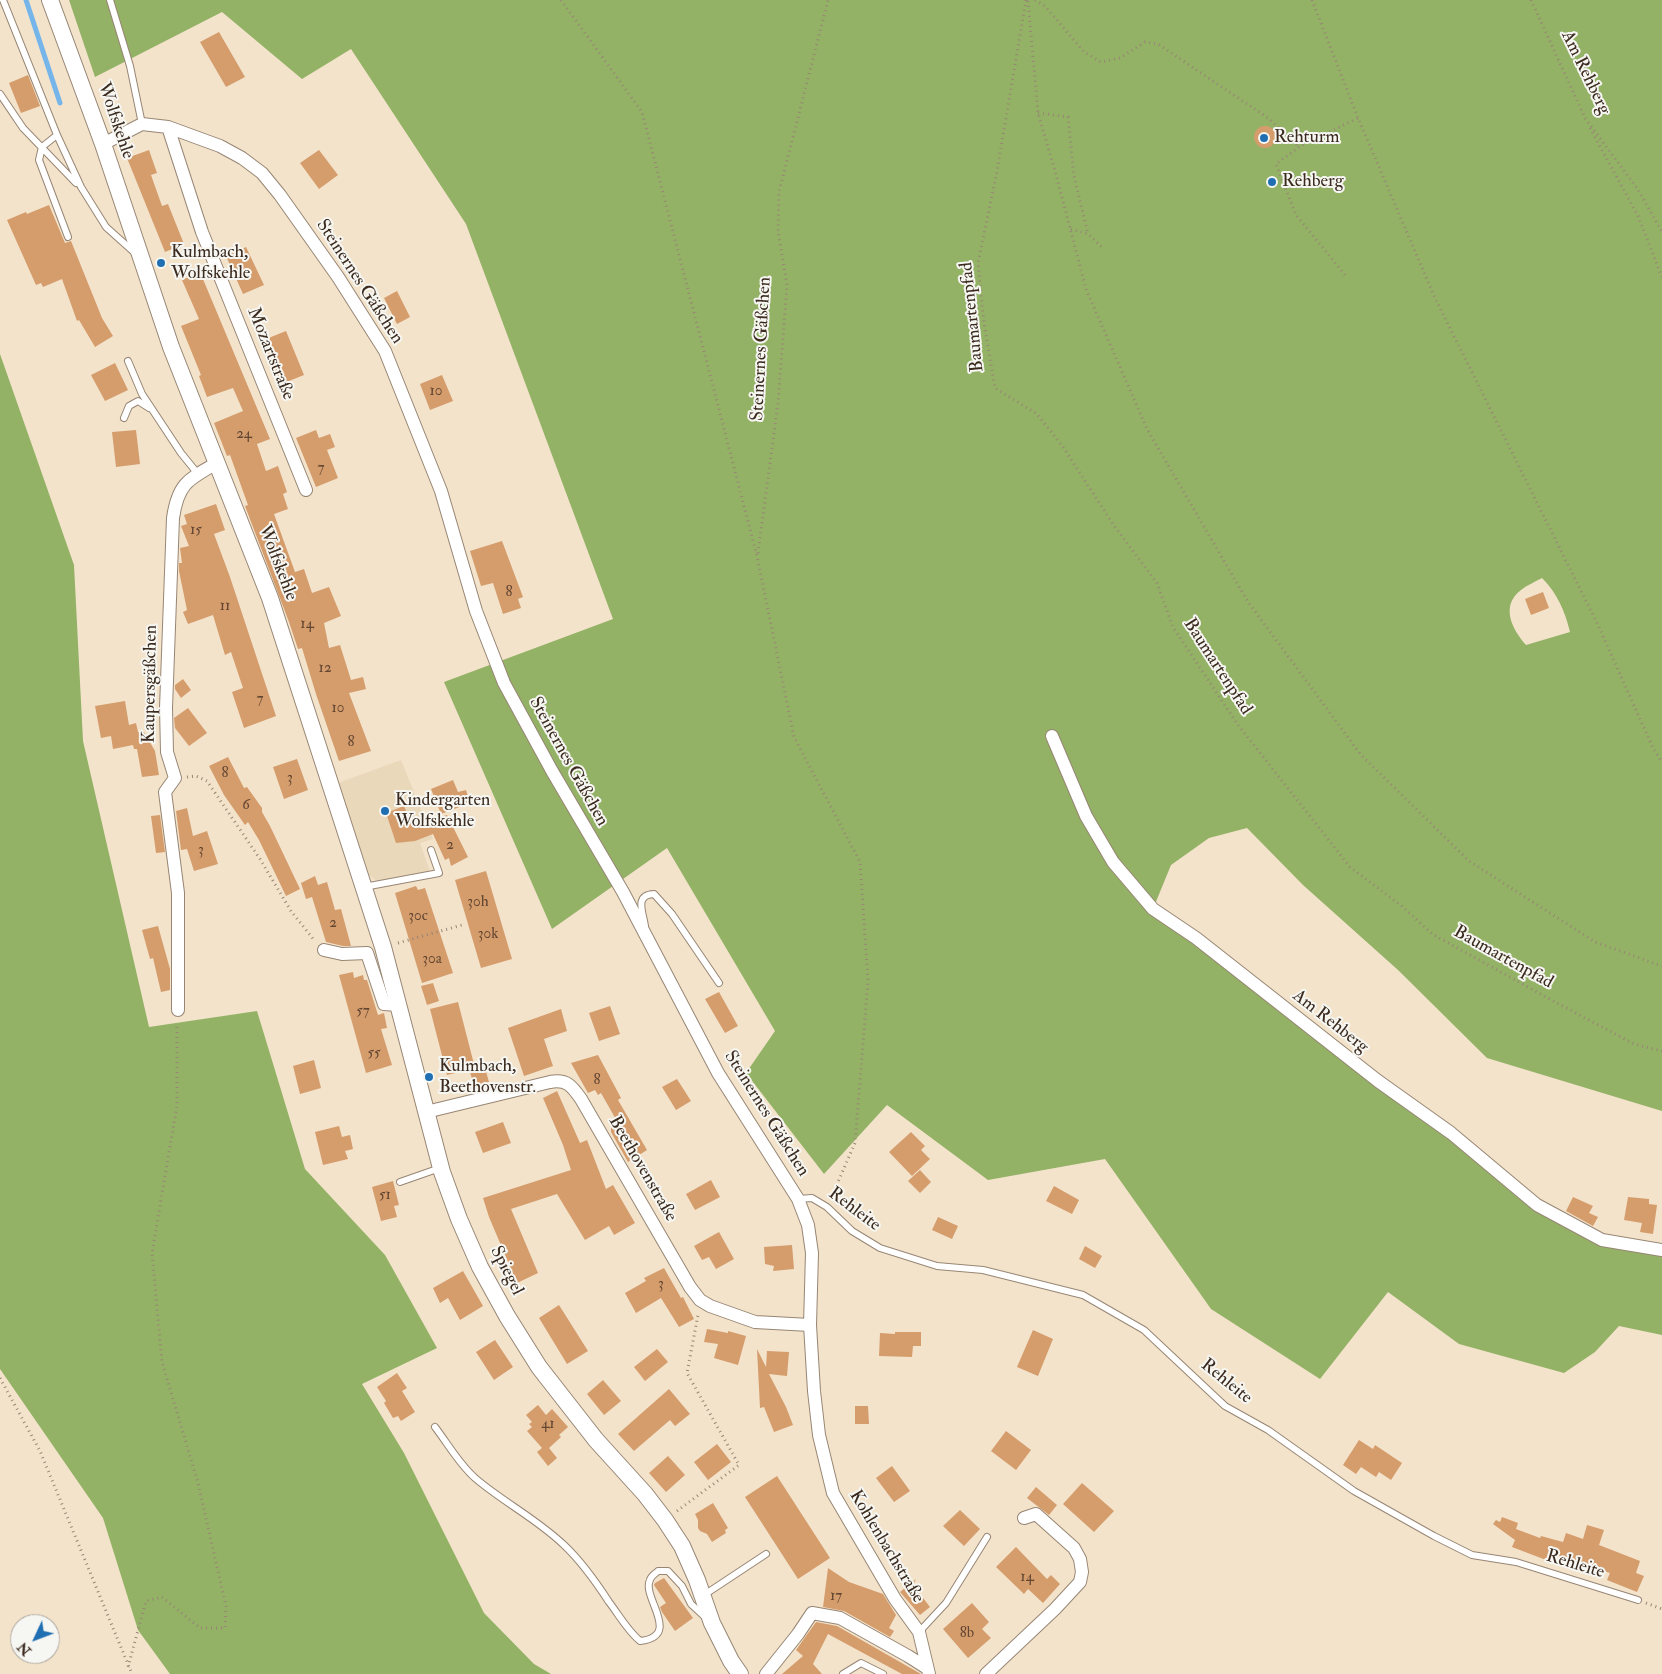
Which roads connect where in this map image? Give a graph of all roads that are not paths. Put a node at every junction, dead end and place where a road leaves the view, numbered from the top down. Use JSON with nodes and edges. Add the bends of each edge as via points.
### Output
{"nodes":[{"id":1,"x":3,"y":0,"type":"edge"},
{"id":2,"x":50,"y":0,"type":"edge"},
{"id":3,"x":110,"y":0,"type":"edge"},
{"id":4,"x":0,"y":94,"type":"edge"},
{"id":5,"x":142,"y":124,"type":"junction"},
{"id":6,"x":168,"y":128,"type":"junction"},
{"id":7,"x":57,"y":135,"type":"junction"},
{"id":8,"x":103,"y":144,"type":"junction"},
{"id":9,"x":42,"y":148,"type":"junction"},
{"id":10,"x":81,"y":187,"type":"junction"},
{"id":11,"x":68,"y":237,"type":"dead end"},
{"id":12,"x":140,"y":257,"type":"junction"},
{"id":13,"x":128,"y":361,"type":"dead end"},
{"id":14,"x":154,"y":412,"type":"junction"},
{"id":15,"x":124,"y":418,"type":"dead end"},
{"id":16,"x":218,"y":463,"type":"junction"},
{"id":17,"x":198,"y":474,"type":"junction"},
{"id":18,"x":306,"y":490,"type":"dead end"},
{"id":19,"x":1052,"y":736,"type":"dead end"},
{"id":20,"x":431,"y":850,"type":"dead end"},
{"id":21,"x":363,"y":887,"type":"junction"},
{"id":22,"x":646,"y":935,"type":"junction"},
{"id":23,"x":324,"y":950,"type":"road end"},
{"id":24,"x":719,"y":983,"type":"dead end"},
{"id":25,"x":398,"y":1005,"type":"junction"},
{"id":26,"x":178,"y":1010,"type":"road end"},
{"id":27,"x":426,"y":1112,"type":"junction"},
{"id":28,"x":441,"y":1168,"type":"junction"},
{"id":29,"x":400,"y":1182,"type":"dead end"},
{"id":30,"x":798,"y":1199,"type":"junction"},
{"id":31,"x":1662,"y":1250,"type":"edge"},
{"id":32,"x":810,"y":1325,"type":"junction"},
{"id":33,"x":435,"y":1427,"type":"dead end"},
{"id":34,"x":829,"y":1477,"type":"joint"},
{"id":35,"x":1024,"y":1518,"type":"dead end"},
{"id":36,"x":987,"y":1537,"type":"dead end"},
{"id":37,"x":766,"y":1554,"type":"dead end"},
{"id":38,"x":702,"y":1595,"type":"junction"},
{"id":39,"x":1638,"y":1600,"type":"road end"},
{"id":40,"x":712,"y":1623,"type":"junction"},
{"id":41,"x":919,"y":1632,"type":"junction"},
{"id":42,"x":928,"y":1671,"type":"edge"},
{"id":43,"x":740,"y":1674,"type":"edge"},
{"id":44,"x":766,"y":1674,"type":"edge"},
{"id":45,"x":843,"y":1674,"type":"edge"},
{"id":46,"x":882,"y":1674,"type":"edge"},
{"id":47,"x":986,"y":1674,"type":"edge"}],
"edges":[{"from":1,"to":7,"type":"lane","name":"Wolfskehle"},
{"from":2,"to":8,"type":"street","name":"Wolfskehle"},
{"from":3,"to":5,"type":"lane","name":"Wolfskehle","via":[[130,66]]},
{"from":4,"to":9,"type":"lane","name":"Wolfskehle","via":[[23,128]]},
{"from":5,"to":6,"type":"street"},
{"from":5,"to":8,"type":"street"},
{"from":6,"to":18,"type":"street","name":"Mozartstraße","via":[[202,232]]},
{"from":6,"to":22,"type":"street","name":"Steinernes Gäßchen","via":[[220,146],[262,173],[338,277],[385,351],[441,491],[476,611],[504,683]]},
{"from":7,"to":9,"type":"lane"},
{"from":7,"to":10,"type":"lane","name":"Wolfskehle"},
{"from":8,"to":12,"type":"street","name":"Wolfskehle"},
{"from":9,"to":10,"type":"lane","name":"Wolfskehle"},
{"from":9,"to":11,"type":"lane","via":[[39,160]]},
{"from":10,"to":12,"type":"lane","name":"Wolfskehle","via":[[106,227]]},
{"from":12,"to":16,"type":"street","name":"Wolfskehle","via":[[171,347]]},
{"from":13,"to":14,"type":"lane","via":[[142,394]]},
{"from":14,"to":15,"type":"lane","via":[[138,401],[129,406]]},
{"from":14,"to":17,"type":"lane"},
{"from":16,"to":17,"type":"street","name":"Kaupersgäßchen"},
{"from":16,"to":21,"type":"street","name":"Wolfskehle","via":[[270,598]]},
{"from":17,"to":26,"type":"street","name":"Kaupersgäßchen","via":[[190,478],[175,502],[166,708],[167,752],[175,778],[165,792],[178,893]]},
{"from":19,"to":31,"type":"street","name":"Am Rehberg","via":[[1086,816],[1113,862],[1153,909],[1196,938],[1378,1081],[1451,1133],[1537,1205],[1602,1240]]},
{"from":20,"to":21,"type":"lane","via":[[439,873]]},
{"from":21,"to":25,"type":"street","name":"Spiegel"},
{"from":22,"to":24,"type":"lane","via":[[641,902],[647,894],[654,894],[672,914]]},
{"from":22,"to":30,"type":"street","name":"Steinernes Gäßchen","via":[[718,1073]]},
{"from":23,"to":25,"type":"street","via":[[367,954],[384,1004]]},
{"from":25,"to":27,"type":"street","name":"Spiegel"},
{"from":27,"to":28,"type":"street","name":"Spiegel"},
{"from":27,"to":32,"type":"street","name":"Beethovenstraße","via":[[560,1080],[581,1099],[700,1300],[755,1322]]},
{"from":28,"to":29,"type":"lane"},
{"from":28,"to":38,"type":"street","name":"Spiegel","via":[[480,1267],[507,1316],[539,1367],[665,1520],[682,1546]]},
{"from":30,"to":32,"type":"street","name":"Steinernes Gäßchen","via":[[808,1226],[812,1253]]},
{"from":30,"to":39,"type":"lane","name":"Rehleite","via":[[812,1198],[827,1207],[852,1231],[880,1248],[937,1266],[983,1270],[1083,1295],[1144,1330],[1225,1406],[1268,1430],[1354,1491],[1434,1536],[1472,1555],[1516,1562]]},
{"from":32,"to":34,"type":"street","name":"Steinernes Gäßchen","via":[[818,1435]]},
{"from":33,"to":40,"type":"lane","name":"Spiegel","via":[[464,1468],[494,1493],[541,1524],[565,1546],[640,1641],[655,1636],[659,1625],[648,1586],[658,1571],[668,1571],[682,1586],[691,1604]]},
{"from":34,"to":41,"type":"street","name":"Kohlenbachstraße","via":[[842,1512],[895,1600]]},
{"from":35,"to":47,"type":"street","via":[[1036,1514],[1074,1548],[1080,1559],[1080,1582]]},
{"from":36,"to":41,"type":"lane","name":"Kohlenbachstraße","via":[[946,1603]]},
{"from":37,"to":38,"type":"lane"},
{"from":38,"to":40,"type":"street","name":"Spiegel"},
{"from":40,"to":43,"type":"street","name":"Spiegel"},
{"from":41,"to":42,"type":"street","name":"Kohlenbachstraße"},
{"from":42,"to":44,"type":"street","name":"Kohlenbachstraße","via":[[908,1656],[840,1618],[812,1614]]},
{"from":45,"to":46,"type":"lane","via":[[861,1663]]}]}
